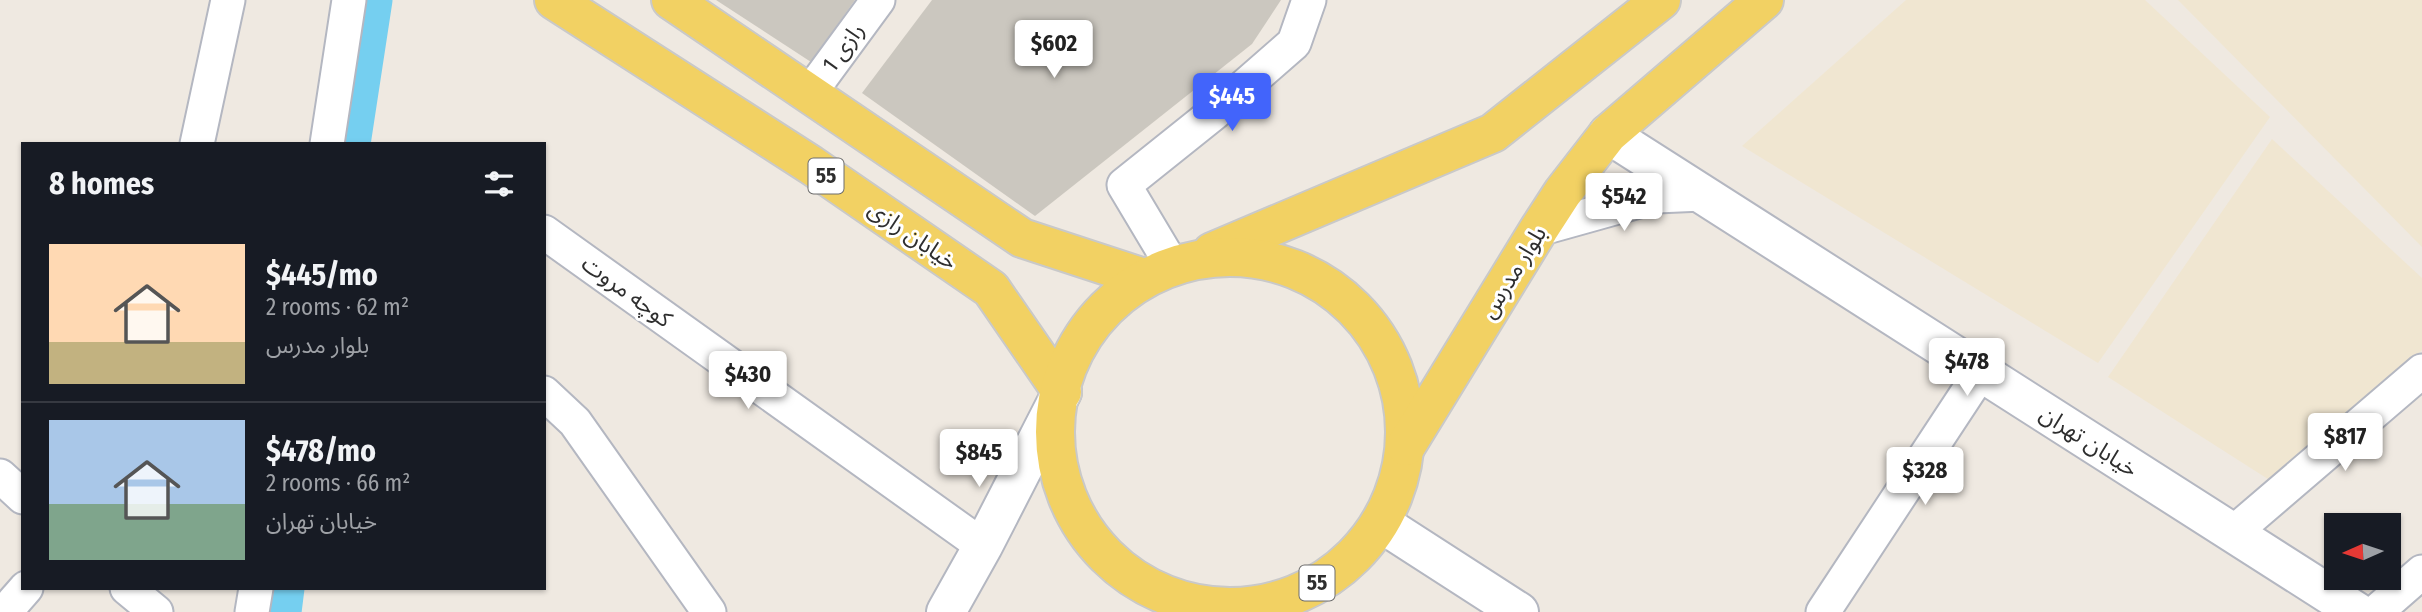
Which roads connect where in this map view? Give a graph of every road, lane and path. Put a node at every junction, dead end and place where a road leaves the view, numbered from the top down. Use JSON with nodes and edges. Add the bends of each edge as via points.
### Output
{"nodes":[{"id":1,"x":228,"y":0,"type":"edge"},
{"id":2,"x":349,"y":0,"type":"edge"},
{"id":3,"x":554,"y":0,"type":"edge"},
{"id":4,"x":670,"y":0,"type":"edge"},
{"id":5,"x":878,"y":0,"type":"edge"},
{"id":6,"x":1309,"y":0,"type":"edge"},
{"id":7,"x":1661,"y":0,"type":"edge"},
{"id":8,"x":1764,"y":0,"type":"edge"},
{"id":9,"x":809,"y":94,"type":"junction"},
{"id":10,"x":1608,"y":134,"type":"junction"},
{"id":11,"x":197,"y":142,"type":"edge"},
{"id":12,"x":327,"y":142,"type":"edge"},
{"id":13,"x":1702,"y":194,"type":"junction"},
{"id":14,"x":1539,"y":229,"type":"junction"},
{"id":15,"x":546,"y":233,"type":"edge"},
{"id":16,"x":1212,"y":253,"type":"junction"},
{"id":17,"x":1157,"y":272,"type":"junction"},
{"id":18,"x":2422,"y":371,"type":"edge"},
{"id":19,"x":1981,"y":372,"type":"junction"},
{"id":20,"x":1062,"y":392,"type":"junction"},
{"id":21,"x":546,"y":395,"type":"edge"},
{"id":22,"x":1406,"y":446,"type":"junction"},
{"id":23,"x":0,"y":476,"type":"edge"},
{"id":24,"x":21,"y":495,"type":"edge"},
{"id":25,"x":1381,"y":523,"type":"junction"},
{"id":26,"x":2234,"y":533,"type":"junction"},
{"id":27,"x":983,"y":546,"type":"junction"},
{"id":28,"x":2422,"y":572,"type":"edge"},
{"id":29,"x":24,"y":590,"type":"edge"},
{"id":30,"x":129,"y":590,"type":"edge"},
{"id":31,"x":256,"y":590,"type":"edge"},
{"id":32,"x":1250,"y":608,"type":"edge"},
{"id":33,"x":5,"y":612,"type":"edge"},
{"id":34,"x":156,"y":612,"type":"edge"},
{"id":35,"x":252,"y":612,"type":"edge"},
{"id":36,"x":709,"y":612,"type":"edge"},
{"id":37,"x":946,"y":612,"type":"edge"},
{"id":38,"x":1519,"y":612,"type":"edge"},
{"id":39,"x":1823,"y":612,"type":"edge"},
{"id":40,"x":2357,"y":612,"type":"edge"},
{"id":41,"x":2376,"y":612,"type":"edge"}],
"edges":[{"from":1,"to":11,"type":"street"},
{"from":2,"to":12,"type":"street"},
{"from":3,"to":20,"type":"main road","name":"خیابان رازی","number":"55","via":[[811,165],[991,289]]},
{"from":4,"to":9,"type":"main road","number":"55"},
{"from":5,"to":9,"type":"street","name":"رازی 1"},
{"from":6,"to":17,"type":"street","via":[[1294,43],[1124,185]]},
{"from":7,"to":16,"type":"main road","number":"55","via":[[1493,134]]},
{"from":8,"to":10,"type":"main road","name":"بلوار مدرس","number":"55"},
{"from":9,"to":17,"type":"main road","number":"55","via":[[1022,238]]},
{"from":10,"to":13,"type":"main road","name":"خیابان تهران"},
{"from":10,"to":14,"type":"main road","name":"بلوار مدرس","number":"55"},
{"from":13,"to":14,"type":"street","via":[[1657,196]]},
{"from":13,"to":19,"type":"main road","name":"خیابان تهران"},
{"from":14,"to":22,"type":"main road","name":"بلوار مدرس","number":"55"},
{"from":15,"to":27,"type":"street","name":"کوچه مروت"},
{"from":16,"to":17,"type":"main road","number":"55"},
{"from":16,"to":22,"type":"main road","number":"55","via":[[1315,275],[1356,306],[1386,348],[1399,384]]},
{"from":17,"to":20,"type":"main road","number":"55","via":[[1090,320]]},
{"from":18,"to":26,"type":"street"},
{"from":19,"to":26,"type":"main road","name":"خیابان تهران"},
{"from":19,"to":39,"type":"street"},
{"from":20,"to":27,"type":"main road"},
{"from":20,"to":32,"type":"main road","number":"55","via":[[1053,436],[1063,491],[1090,540],[1131,578],[1181,602]]},
{"from":21,"to":36,"type":"street","via":[[575,422]]},
{"from":22,"to":25,"type":"main road","number":"55","via":[[1398,487]]},
{"from":23,"to":24,"type":"street"},
{"from":25,"to":32,"type":"main road","number":"55","via":[[1343,568],[1293,597]]},
{"from":25,"to":38,"type":"main road"},
{"from":26,"to":40,"type":"main road","name":"خیابان تهران"},
{"from":27,"to":37,"type":"main road"},
{"from":28,"to":41,"type":"street"},
{"from":29,"to":33,"type":"street"},
{"from":30,"to":34,"type":"street"},
{"from":31,"to":35,"type":"street"}]}
